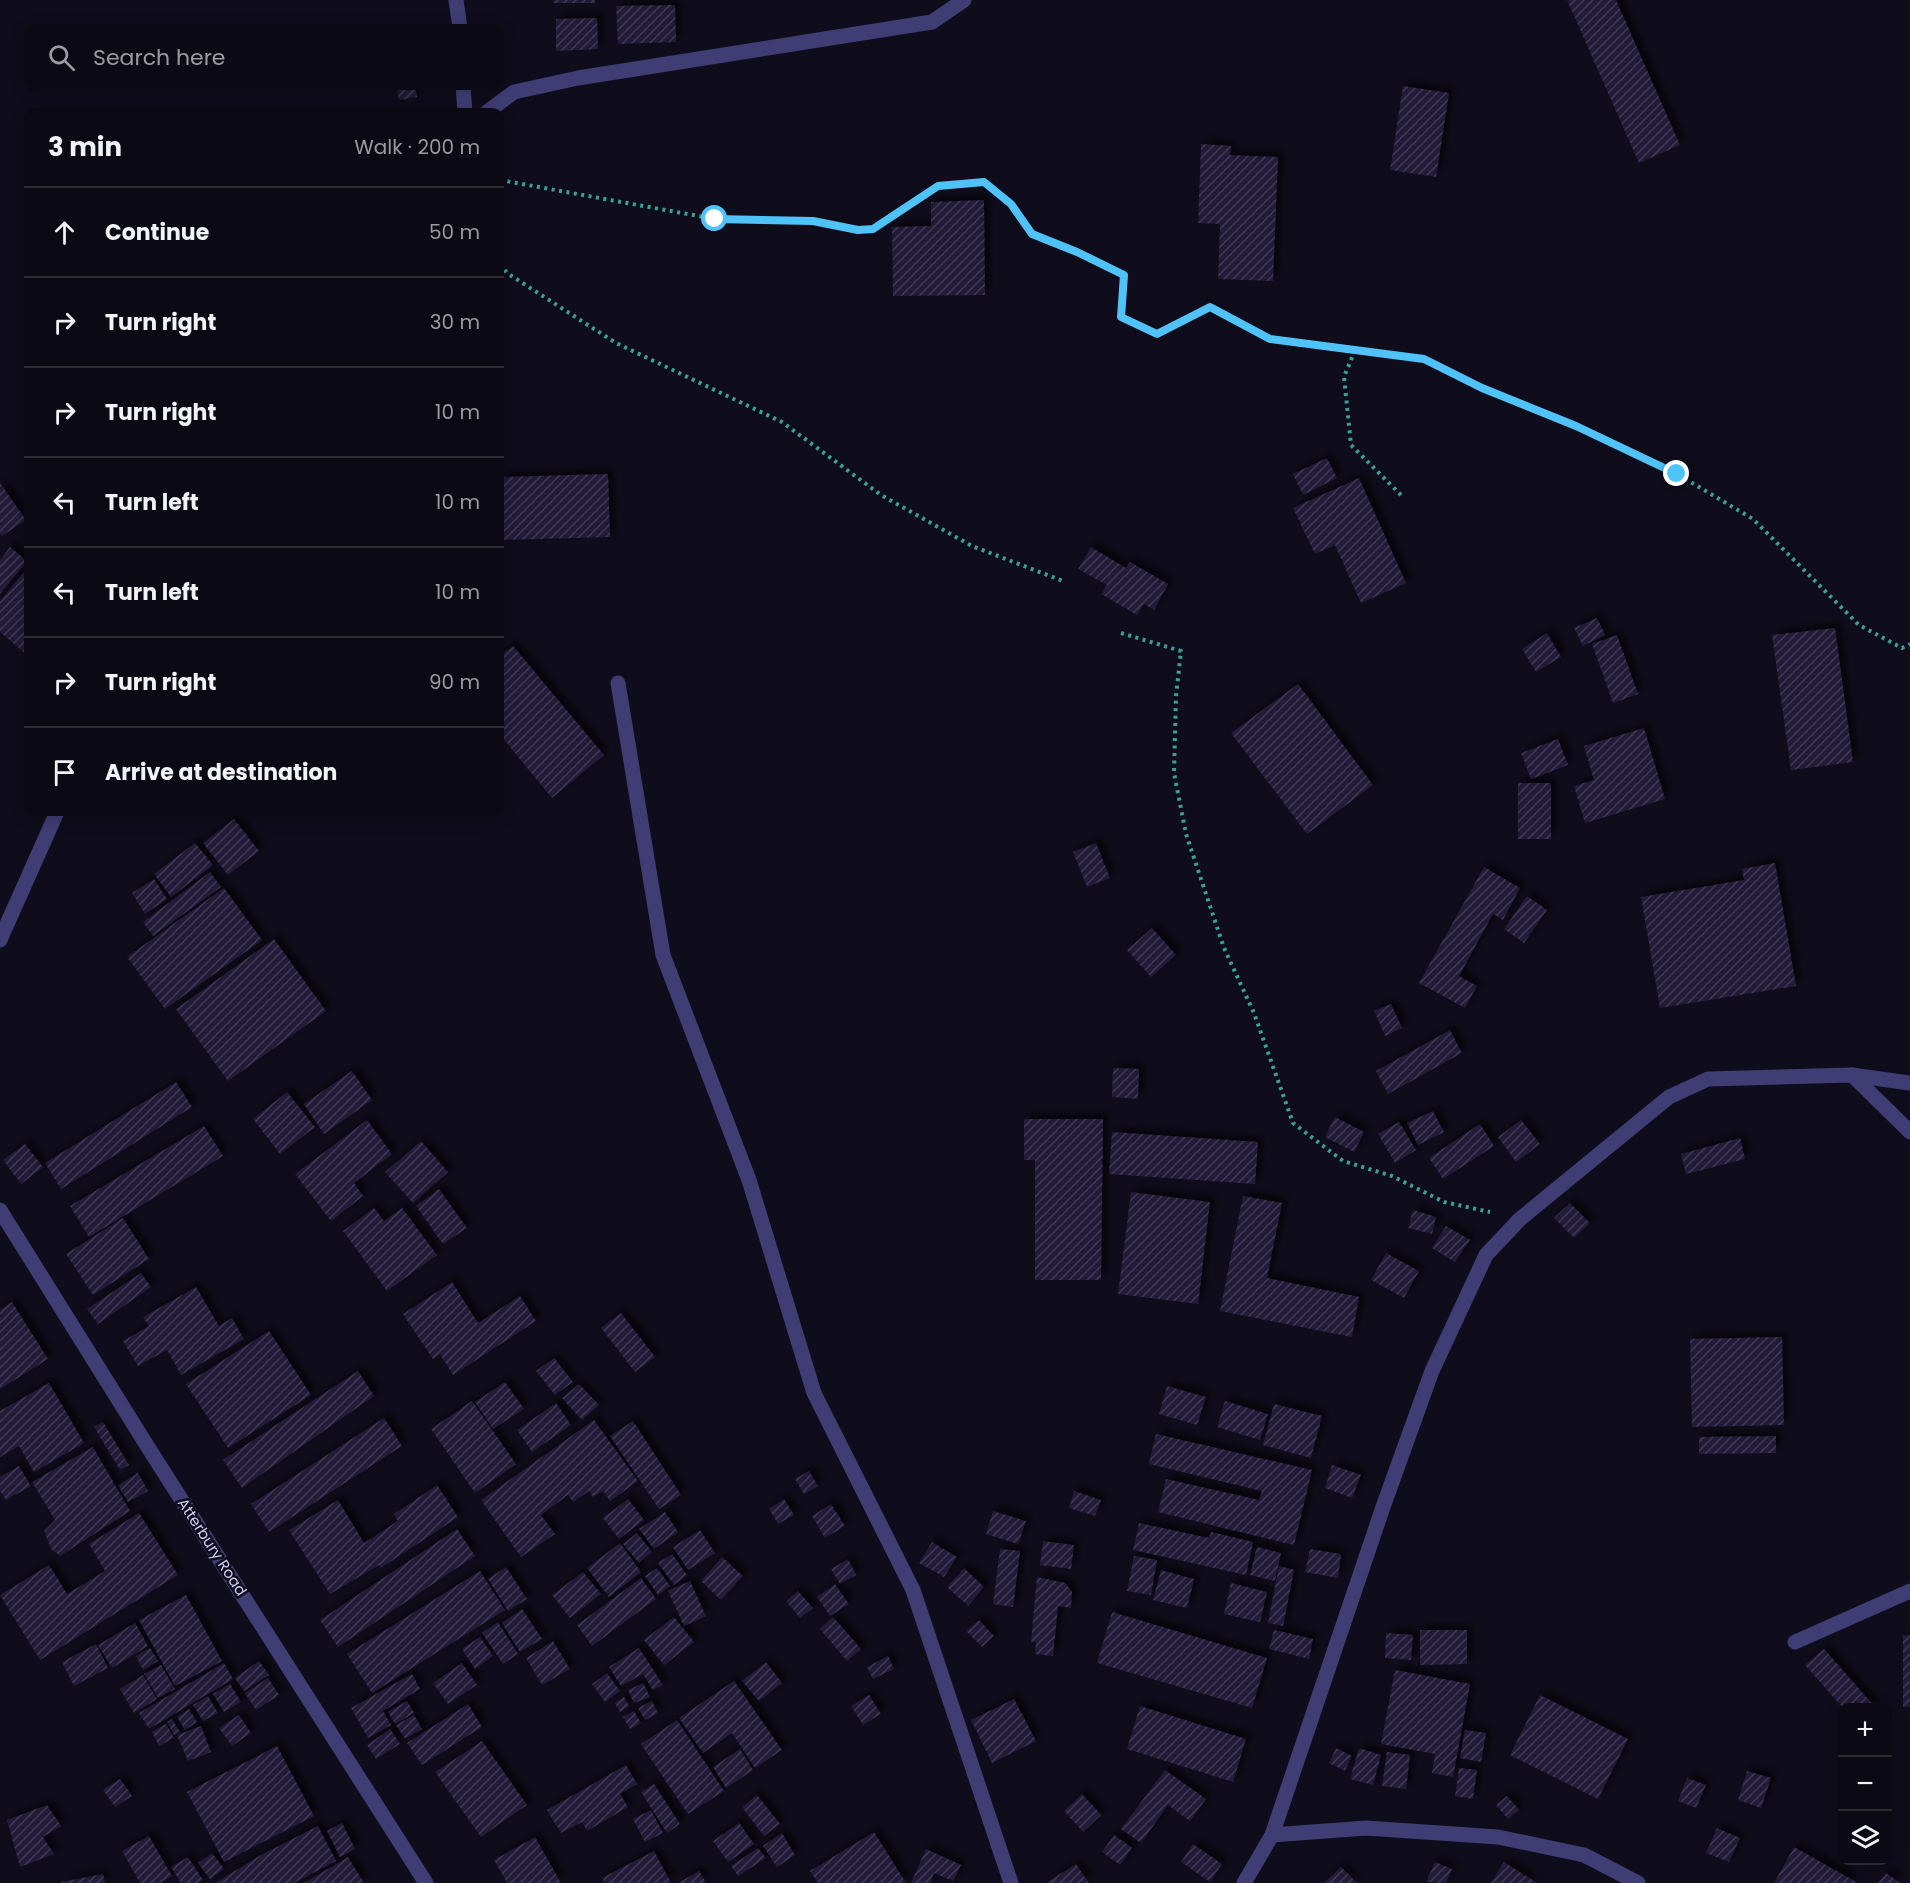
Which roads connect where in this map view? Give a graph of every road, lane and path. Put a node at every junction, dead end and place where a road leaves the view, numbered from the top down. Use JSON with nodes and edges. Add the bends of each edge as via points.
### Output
{"nodes":[{"id":1,"x":456,"y":0,"type":"edge"},
{"id":2,"x":964,"y":0,"type":"edge"},
{"id":3,"x":459,"y":24,"type":"edge"},
{"id":4,"x":462,"y":90,"type":"edge"},
{"id":5,"x":465,"y":108,"type":"edge"},
{"id":6,"x":492,"y":108,"type":"edge"},
{"id":7,"x":504,"y":181,"type":"edge"},
{"id":8,"x":504,"y":269,"type":"edge"},
{"id":9,"x":1355,"y":350,"type":"junction"},
{"id":10,"x":1401,"y":495,"type":"dead end"},
{"id":11,"x":1063,"y":581,"type":"dead end"},
{"id":12,"x":1121,"y":633,"type":"dead end"},
{"id":13,"x":1910,"y":645,"type":"edge"},
{"id":14,"x":618,"y":683,"type":"dead end"},
{"id":15,"x":55,"y":816,"type":"edge"},
{"id":16,"x":0,"y":940,"type":"edge"},
{"id":17,"x":1852,"y":1075,"type":"junction"},
{"id":18,"x":1910,"y":1083,"type":"edge"},
{"id":19,"x":1910,"y":1132,"type":"edge"},
{"id":20,"x":0,"y":1210,"type":"edge"},
{"id":21,"x":1520,"y":1219,"type":"junction"},
{"id":22,"x":1910,"y":1591,"type":"edge"},
{"id":23,"x":1795,"y":1642,"type":"dead end"},
{"id":24,"x":1272,"y":1835,"type":"junction"},
{"id":25,"x":426,"y":1883,"type":"edge"},
{"id":26,"x":1011,"y":1883,"type":"edge"},
{"id":27,"x":1244,"y":1883,"type":"edge"},
{"id":28,"x":1638,"y":1883,"type":"edge"}],
"edges":[{"from":1,"to":3,"type":"street"},
{"from":2,"to":6,"type":"street","via":[[932,22],[578,78],[514,92]]},
{"from":4,"to":5,"type":"street"},
{"from":7,"to":9,"type":"path","via":[[715,219],[813,221],[858,230],[873,229],[938,186],[984,182],[1011,204],[1032,234],[1124,275],[1121,317],[1157,334],[1210,307],[1270,339]]},
{"from":8,"to":11,"type":"path","via":[[616,343],[782,422],[891,501],[972,546]]},
{"from":9,"to":10,"type":"path","via":[[1344,377],[1351,445]]},
{"from":9,"to":13,"type":"path","via":[[1424,359],[1677,474],[1753,519],[1859,625],[1902,648]]},
{"from":12,"to":21,"type":"path","via":[[1181,651],[1174,773],[1186,834],[1224,948],[1254,1013],[1293,1123],[1343,1161],[1392,1176],[1444,1202]]},
{"from":14,"to":26,"type":"street","via":[[663,955],[750,1179],[814,1393],[913,1590]]},
{"from":15,"to":16,"type":"street"},
{"from":17,"to":18,"type":"street"},
{"from":17,"to":19,"type":"street"},
{"from":17,"to":21,"type":"street","via":[[1708,1079],[1669,1097]]},
{"from":20,"to":25,"type":"street","name":"Atterbury Road"},
{"from":21,"to":24,"type":"street","via":[[1486,1255],[1432,1371]]},
{"from":22,"to":23,"type":"street"},
{"from":24,"to":27,"type":"street"},
{"from":24,"to":28,"type":"street","via":[[1366,1828],[1498,1837],[1584,1855]]}]}
